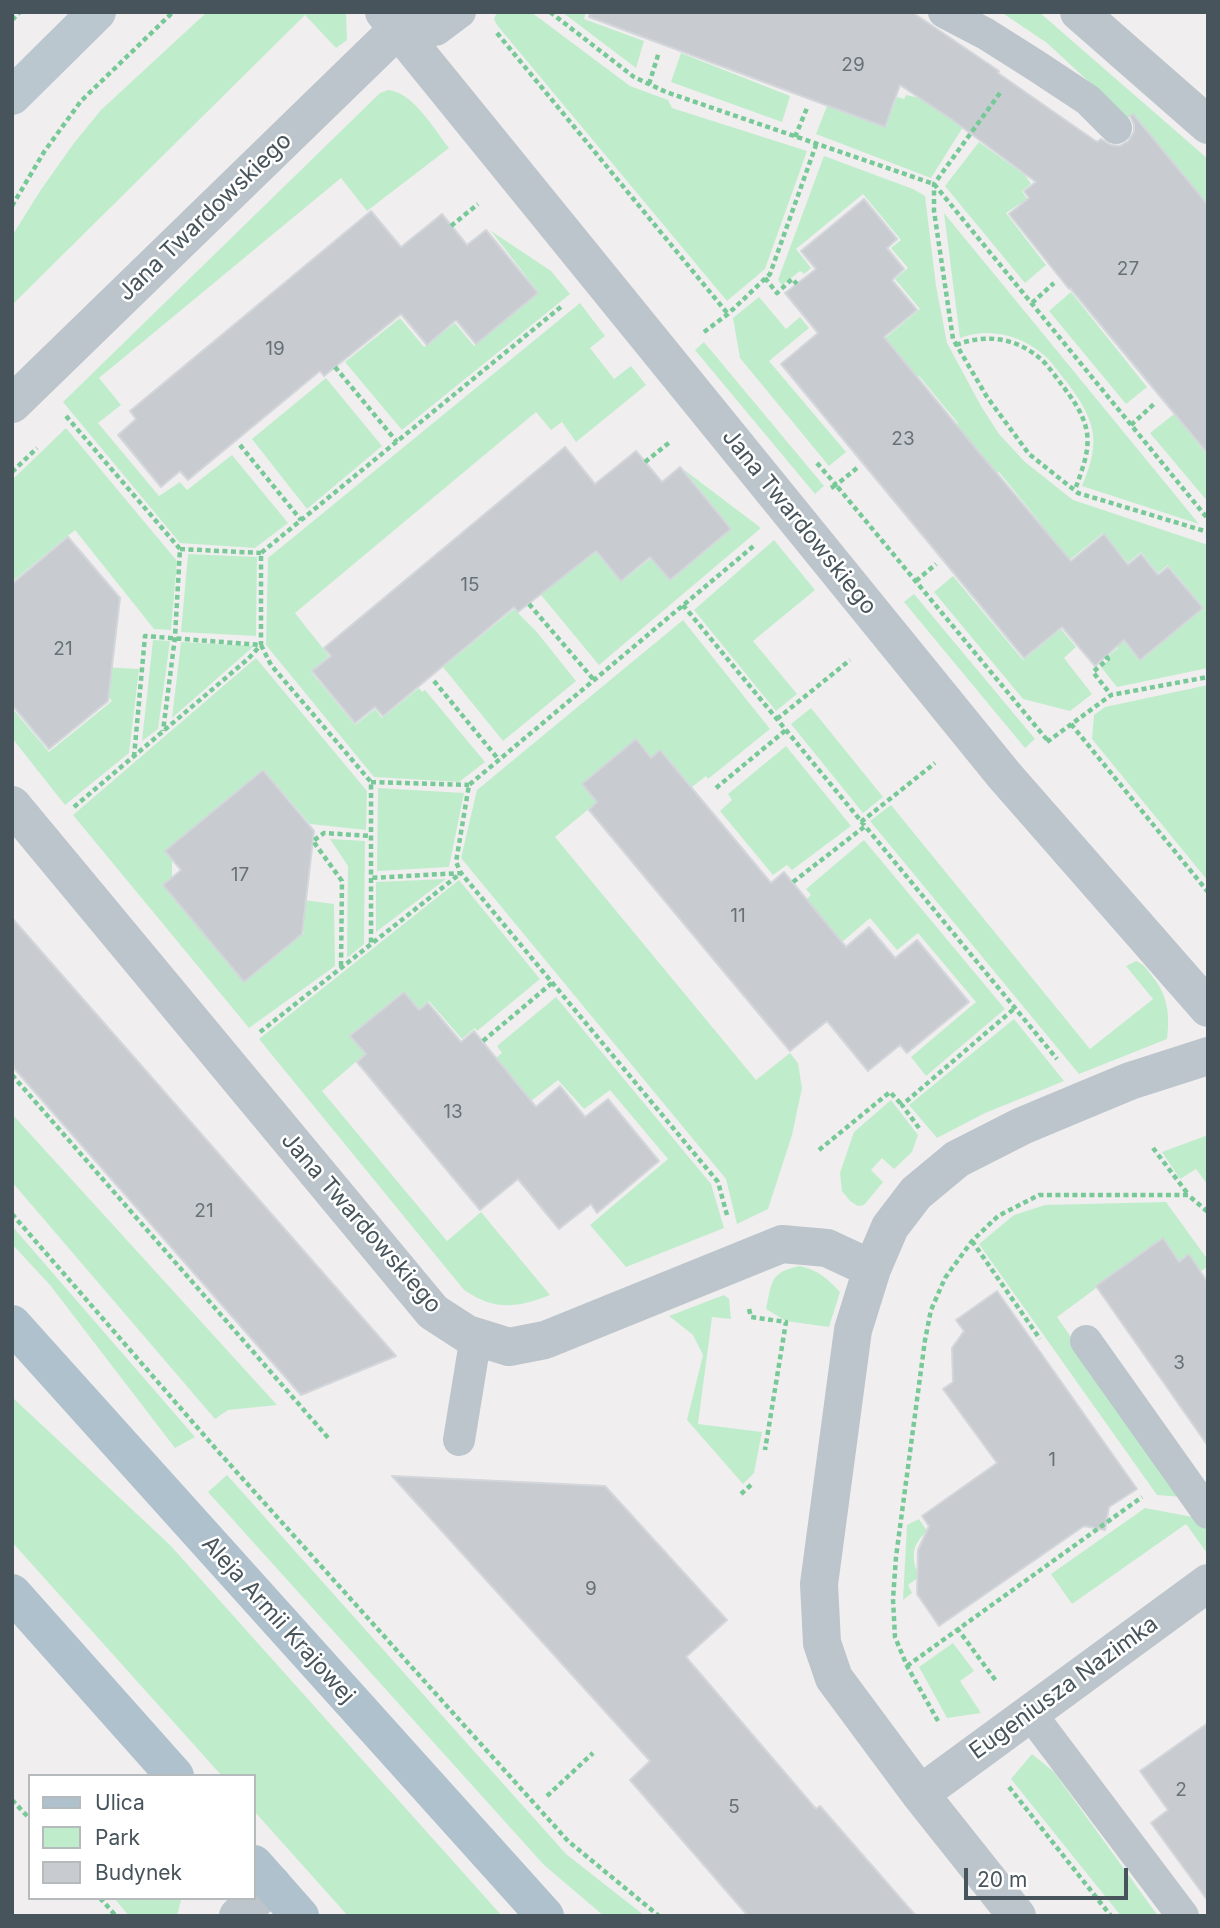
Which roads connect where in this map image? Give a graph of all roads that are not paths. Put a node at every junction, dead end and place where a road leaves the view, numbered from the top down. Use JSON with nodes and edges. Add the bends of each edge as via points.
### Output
{"nodes":[{"id":1,"x":97,"y":12,"type":"edge"},
{"id":2,"x":944,"y":12,"type":"edge"},
{"id":3,"x":1079,"y":12,"type":"edge"},
{"id":4,"x":474,"y":18,"type":"edge"},
{"id":5,"x":391,"y":21,"type":"edge"},
{"id":6,"x":12,"y":96,"type":"edge"},
{"id":7,"x":1208,"y":125,"type":"edge"},
{"id":8,"x":1115,"y":128,"type":"dead end"},
{"id":9,"x":24,"y":392,"type":"edge"},
{"id":10,"x":12,"y":805,"type":"edge"},
{"id":11,"x":1208,"y":1008,"type":"edge"},
{"id":12,"x":1208,"y":1056,"type":"edge"},
{"id":13,"x":872,"y":1269,"type":"junction"},
{"id":14,"x":12,"y":1324,"type":"edge"},
{"id":15,"x":476,"y":1336,"type":"junction"},
{"id":16,"x":1086,"y":1341,"type":"dead end"},
{"id":17,"x":459,"y":1440,"type":"dead end"},
{"id":18,"x":1208,"y":1513,"type":"edge"},
{"id":19,"x":1208,"y":1583,"type":"edge"},
{"id":20,"x":12,"y":1593,"type":"edge"},
{"id":21,"x":1030,"y":1713,"type":"junction"},
{"id":22,"x":173,"y":1774,"type":"edge"},
{"id":23,"x":920,"y":1794,"type":"junction"},
{"id":24,"x":263,"y":1874,"type":"edge"},
{"id":25,"x":248,"y":1900,"type":"edge"},
{"id":26,"x":238,"y":1916,"type":"edge"},
{"id":27,"x":300,"y":1916,"type":"edge"},
{"id":28,"x":545,"y":1916,"type":"edge"},
{"id":29,"x":1017,"y":1916,"type":"edge"},
{"id":30,"x":1183,"y":1916,"type":"edge"}],
"edges":[{"from":1,"to":6,"type":"street"},
{"from":2,"to":8,"type":"lane","via":[[1088,100]]},
{"from":3,"to":7,"type":"street"},
{"from":4,"to":5,"type":"lane","via":[[436,30]]},
{"from":5,"to":9,"type":"street","name":"Jana Twardowskiego"},
{"from":5,"to":11,"type":"street","name":"Jana Twardowskiego","via":[[1004,775]]},
{"from":10,"to":15,"type":"street","name":"Jana Twardowskiego","via":[[433,1312]]},
{"from":12,"to":13,"type":"street","via":[[1130,1081],[957,1159],[916,1193],[890,1227]]},
{"from":13,"to":15,"type":"street","name":"Jana Twardowskiego","via":[[827,1248],[782,1244],[545,1340],[509,1347]]},
{"from":13,"to":23,"type":"street","via":[[853,1330],[819,1584],[822,1643],[834,1678]]},
{"from":14,"to":28,"type":"main road","name":"Aleja Armii Krajowej"},
{"from":15,"to":17,"type":"lane"},
{"from":16,"to":18,"type":"lane"},
{"from":19,"to":21,"type":"street","name":"Eugeniusza Nazimka"},
{"from":20,"to":22,"type":"main road"},
{"from":21,"to":23,"type":"street","name":"Eugeniusza Nazimka"},
{"from":21,"to":30,"type":"lane"},
{"from":23,"to":29,"type":"street"},
{"from":24,"to":27,"type":"main road"},
{"from":25,"to":26,"type":"street"}]}
